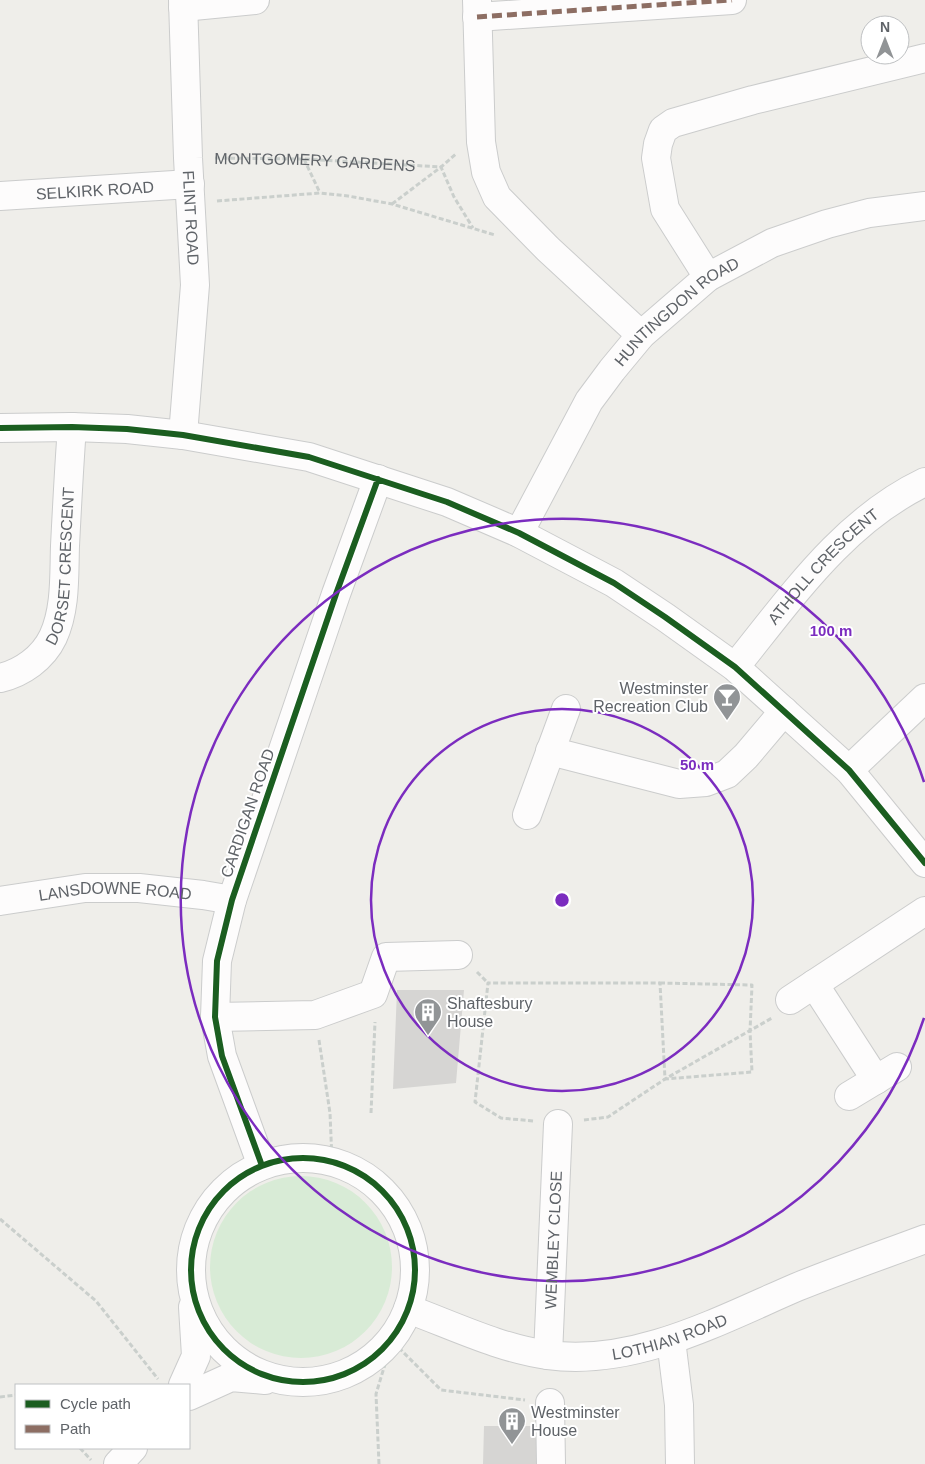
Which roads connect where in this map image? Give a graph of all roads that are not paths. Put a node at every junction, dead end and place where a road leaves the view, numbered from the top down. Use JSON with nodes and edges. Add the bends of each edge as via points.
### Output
{"nodes":[{"id":1,"x":255,"y":0,"type":"edge"},
{"id":2,"x":732,"y":0,"type":"edge"},
{"id":3,"x":183,"y":3,"type":"edge"},
{"id":4,"x":477,"y":8,"type":"edge"},
{"id":5,"x":925,"y":58,"type":"edge"},
{"id":6,"x":190,"y":181,"type":"junction"},
{"id":7,"x":0,"y":196,"type":"edge"},
{"id":8,"x":925,"y":206,"type":"edge"},
{"id":9,"x":708,"y":277,"type":"junction"},
{"id":10,"x":642,"y":335,"type":"junction"},
{"id":11,"x":72,"y":427,"type":"junction"},
{"id":12,"x":0,"y":428,"type":"edge"},
{"id":13,"x":183,"y":434,"type":"junction"},
{"id":14,"x":378,"y":479,"type":"junction"},
{"id":15,"x":925,"y":482,"type":"edge"},
{"id":16,"x":519,"y":533,"type":"junction"},
{"id":17,"x":735,"y":667,"type":"junction"},
{"id":18,"x":0,"y":678,"type":"edge"},
{"id":19,"x":925,"y":698,"type":"edge"},
{"id":20,"x":566,"y":709,"type":"dead end"},
{"id":21,"x":784,"y":711,"type":"junction"},
{"id":22,"x":550,"y":752,"type":"junction"},
{"id":23,"x":849,"y":770,"type":"junction"},
{"id":24,"x":527,"y":815,"type":"dead end"},
{"id":25,"x":925,"y":863,"type":"edge"},
{"id":26,"x":232,"y":900,"type":"junction"},
{"id":27,"x":0,"y":901,"type":"edge"},
{"id":28,"x":925,"y":911,"type":"edge"},
{"id":29,"x":458,"y":955,"type":"dead end"},
{"id":30,"x":814,"y":984,"type":"junction"},
{"id":31,"x":790,"y":1000,"type":"road end"},
{"id":32,"x":215,"y":1017,"type":"junction"},
{"id":33,"x":850,"y":1096,"type":"dead end"},
{"id":34,"x":558,"y":1124,"type":"road end"},
{"id":35,"x":261,"y":1163,"type":"junction"},
{"id":36,"x":925,"y":1239,"type":"edge"},
{"id":37,"x":192,"y":1289,"type":"junction"},
{"id":38,"x":408,"y":1309,"type":"junction"},
{"id":39,"x":670,"y":1340,"type":"junction"},
{"id":40,"x":548,"y":1355,"type":"junction"},
{"id":41,"x":282,"y":1381,"type":"junction"},
{"id":42,"x":183,"y":1384,"type":"edge"},
{"id":43,"x":190,"y":1396,"type":"edge"},
{"id":44,"x":550,"y":1403,"type":"road end"},
{"id":45,"x":132,"y":1449,"type":"edge"},
{"id":46,"x":118,"y":1464,"type":"edge"},
{"id":47,"x":551,"y":1464,"type":"edge"},
{"id":48,"x":680,"y":1464,"type":"edge"}],
"edges":[{"from":1,"to":3,"type":"street"},
{"from":2,"to":4,"type":"street"},
{"from":3,"to":6,"type":"street","name":"FLINT ROAD"},
{"from":4,"to":10,"type":"street","via":[[481,142],[486,172],[497,197],[555,256]]},
{"from":5,"to":9,"type":"street","via":[[753,100],[673,123],[664,130],[656,158],[665,209]]},
{"from":6,"to":7,"type":"street","name":"SELKIRK ROAD"},
{"from":6,"to":13,"type":"street","name":"FLINT ROAD","via":[[195,285]]},
{"from":8,"to":9,"type":"street","name":"HUNTINGDON ROAD","via":[[869,213],[827,224],[772,243]]},
{"from":9,"to":10,"type":"street","name":"HUNTINGDON ROAD"},
{"from":10,"to":16,"type":"street","name":"HUNTINGDON ROAD","via":[[589,402]]},
{"from":11,"to":12,"type":"street"},
{"from":11,"to":13,"type":"street"},
{"from":11,"to":18,"type":"street","name":"DORSET CRESCENT","via":[[64,584],[53,637],[29,666]]},
{"from":13,"to":14,"type":"street","via":[[309,457]]},
{"from":14,"to":16,"type":"street","via":[[447,502]]},
{"from":14,"to":26,"type":"street","name":"CARDIGAN ROAD"},
{"from":15,"to":17,"type":"street","name":"ATHOLL CRESCENT","via":[[872,514],[823,558]]},
{"from":16,"to":17,"type":"street","via":[[614,583]]},
{"from":17,"to":21,"type":"street"},
{"from":19,"to":23,"type":"street"},
{"from":20,"to":22,"type":"street"},
{"from":21,"to":22,"type":"street","via":[[727,774],[706,782],[679,784]]},
{"from":21,"to":23,"type":"street"},
{"from":22,"to":24,"type":"street"},
{"from":23,"to":25,"type":"street"},
{"from":26,"to":27,"type":"street","name":"LANSDOWNE ROAD","via":[[139,888],[85,888]]},
{"from":26,"to":32,"type":"street","name":"CARDIGAN ROAD","via":[[217,962]]},
{"from":28,"to":30,"type":"street"},
{"from":29,"to":32,"type":"street","via":[[386,957],[373,994],[316,1015]]},
{"from":30,"to":31,"type":"street"},
{"from":30,"to":33,"type":"street","via":[[886,1074]]},
{"from":32,"to":35,"type":"street","name":"CARDIGAN ROAD","via":[[222,1056]]},
{"from":34,"to":40,"type":"street","name":"WEMBLEY CLOSE"},
{"from":35,"to":37,"type":"street","via":[[227,1184],[204,1217],[193,1244]]},
{"from":35,"to":38,"type":"street","via":[[282,1157],[332,1161],[370,1179],[394,1202],[410,1231],[417,1268],[414,1297]]},
{"from":36,"to":39,"type":"street","name":"LOTHIAN ROAD","via":[[831,1273]]},
{"from":37,"to":41,"type":"street","via":[[202,1320],[228,1355],[249,1370]]},
{"from":37,"to":42,"type":"street","via":[[196,1356]]},
{"from":38,"to":40,"type":"street","name":"LOTHIAN ROAD","via":[[506,1345]]},
{"from":38,"to":41,"type":"street","via":[[392,1341],[351,1373],[307,1384]]},
{"from":39,"to":40,"type":"street","name":"LOTHIAN ROAD","via":[[616,1354],[588,1357]]},
{"from":39,"to":48,"type":"street","via":[[679,1405]]},
{"from":41,"to":43,"type":"street","via":[[231,1377]]},
{"from":44,"to":47,"type":"street"},
{"from":45,"to":46,"type":"street"}]}
